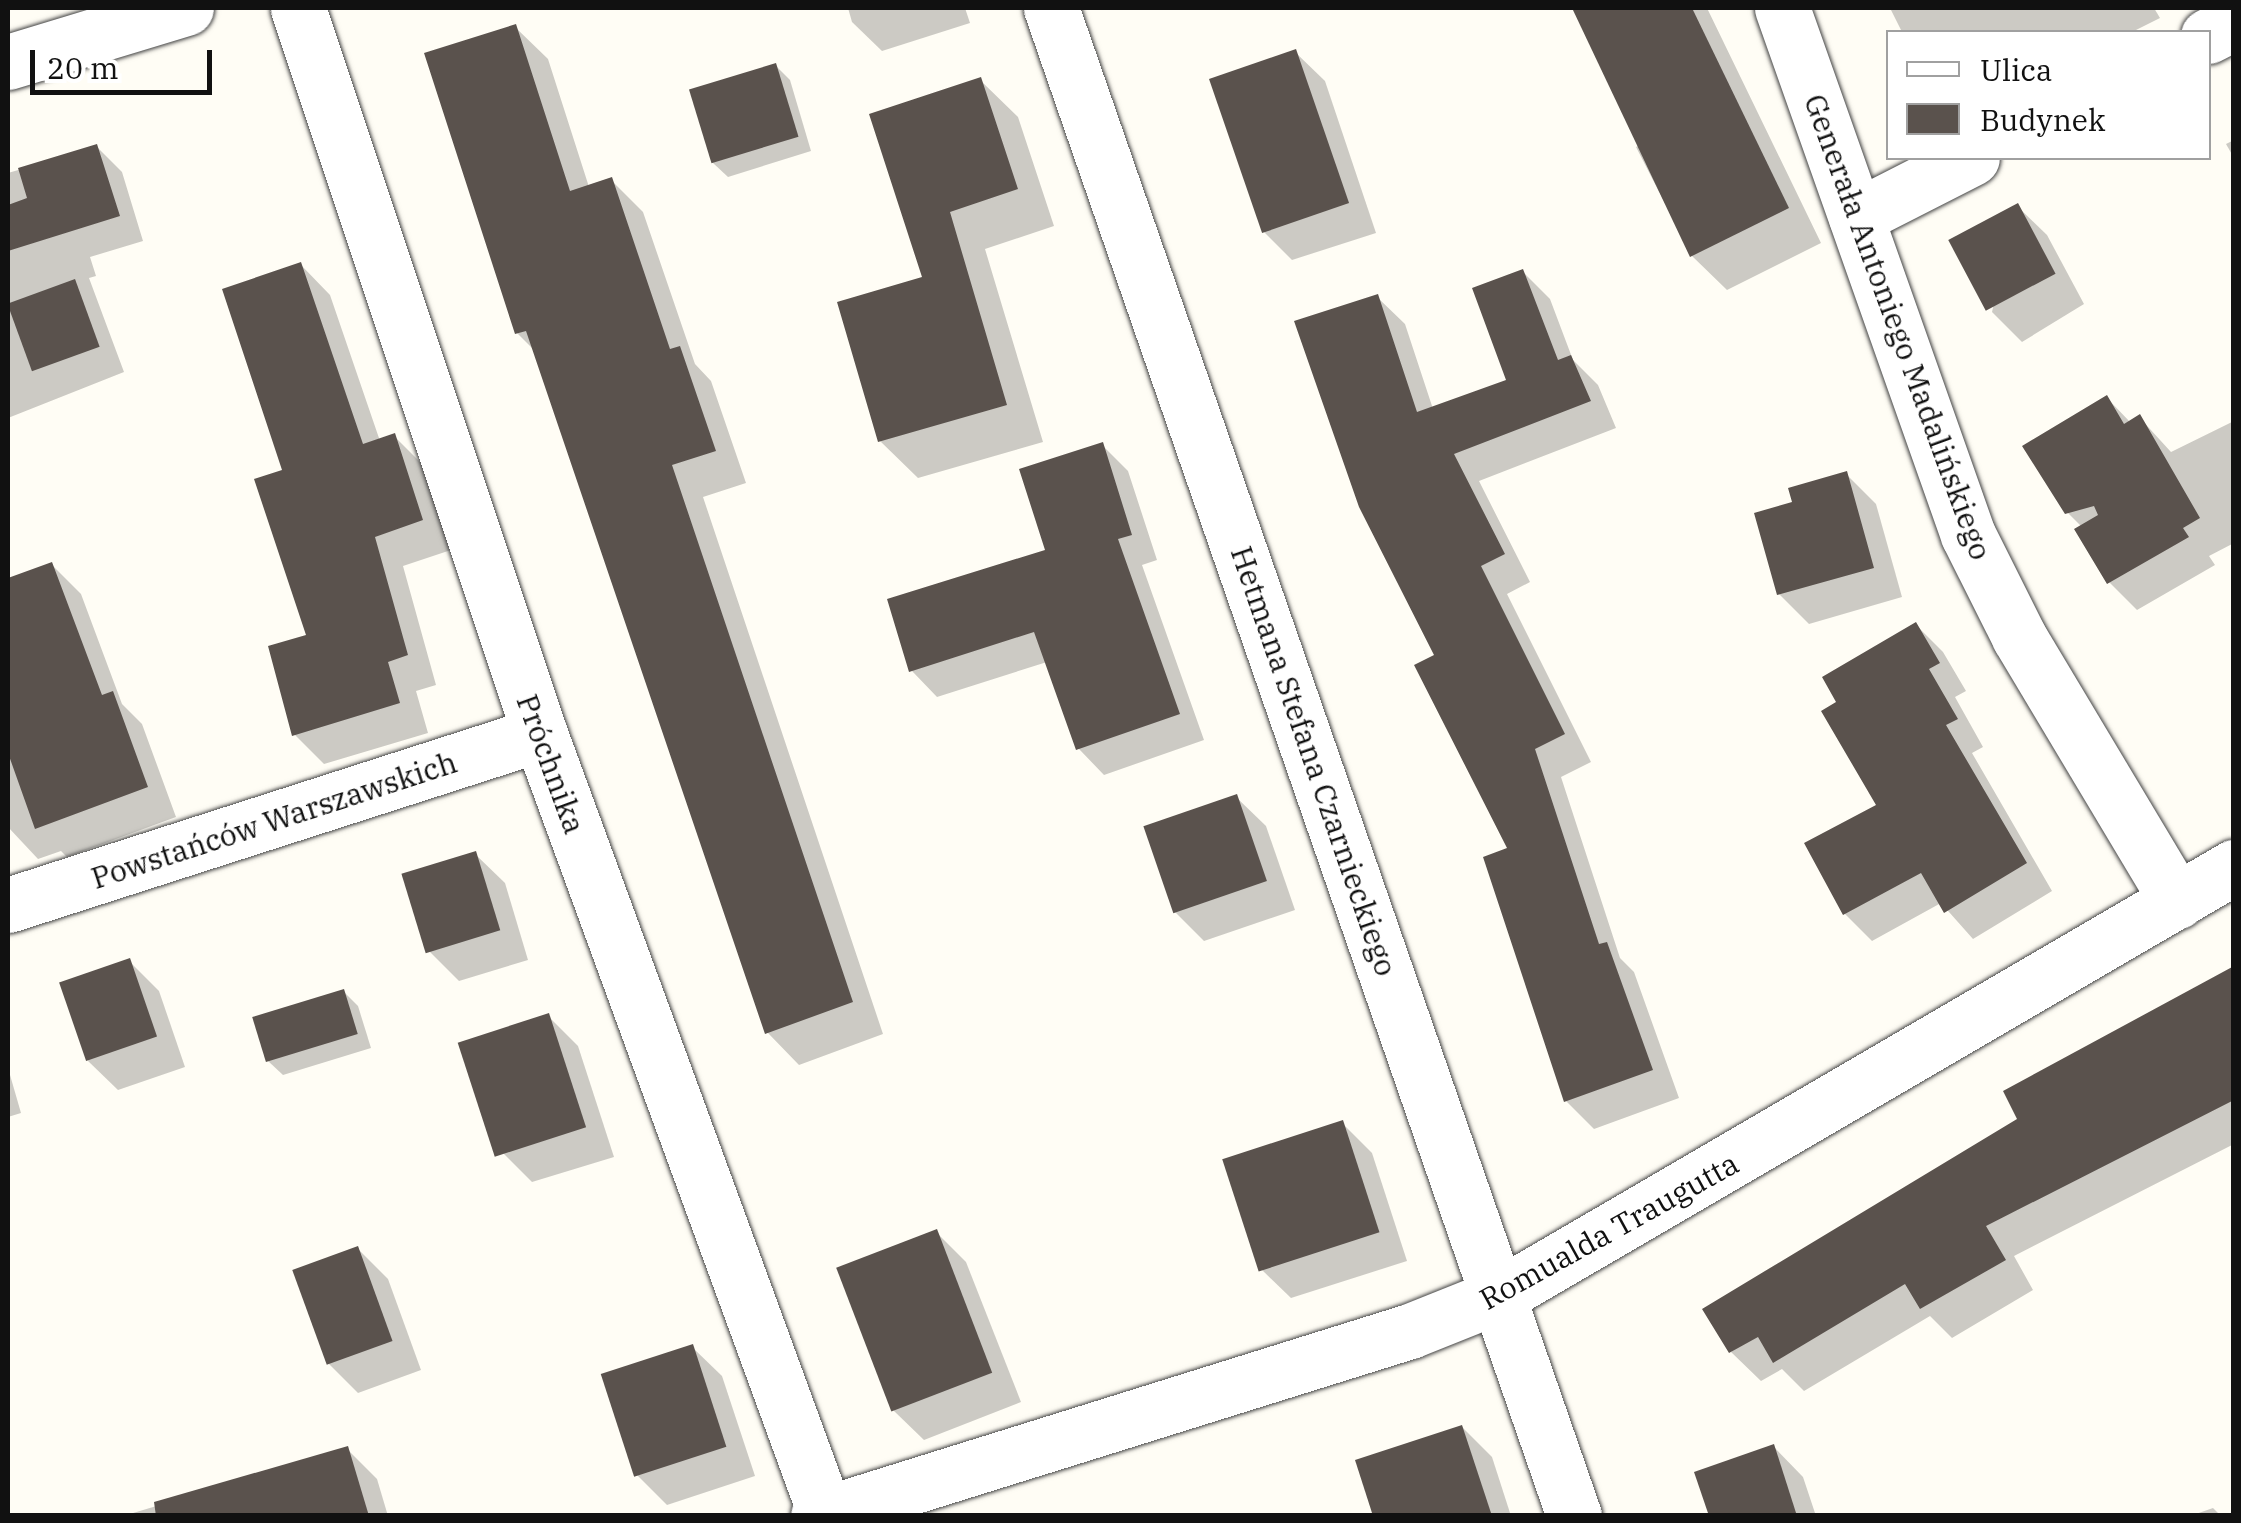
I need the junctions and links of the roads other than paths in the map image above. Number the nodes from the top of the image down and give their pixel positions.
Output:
1 (186, 8) edge
2 (298, 8) edge
3 (1051, 8) edge
4 (1782, 8) edge
5 (2234, 24) edge
6 (2211, 35) edge
7 (8, 62) edge
8 (1968, 160) edge
9 (1856, 217) junction
10 (540, 734) junction
11 (2234, 867) edge
12 (2176, 901) junction
13 (8, 905) edge
14 (1500, 1296) junction
15 (821, 1514) edge
16 (1574, 1516) edge

1 - 7 street
2 - 10 street, Próchnika
3 - 14 street, Hetmana Stefana Czarnieckiego
4 - 9 street, Generała Antoniego Madalińskiego
5 - 6 street
8 - 9 street
9 - 12 street, Generała Antoniego Madalińskiego
10 - 13 street, Powstańców Warszawskich
10 - 15 street, Próchnika
11 - 12 street, Romualda Traugutta
12 - 14 street, Romualda Traugutta
14 - 15 street, Romualda Traugutta
14 - 16 street, Hetmana Stefana Czarnieckiego

